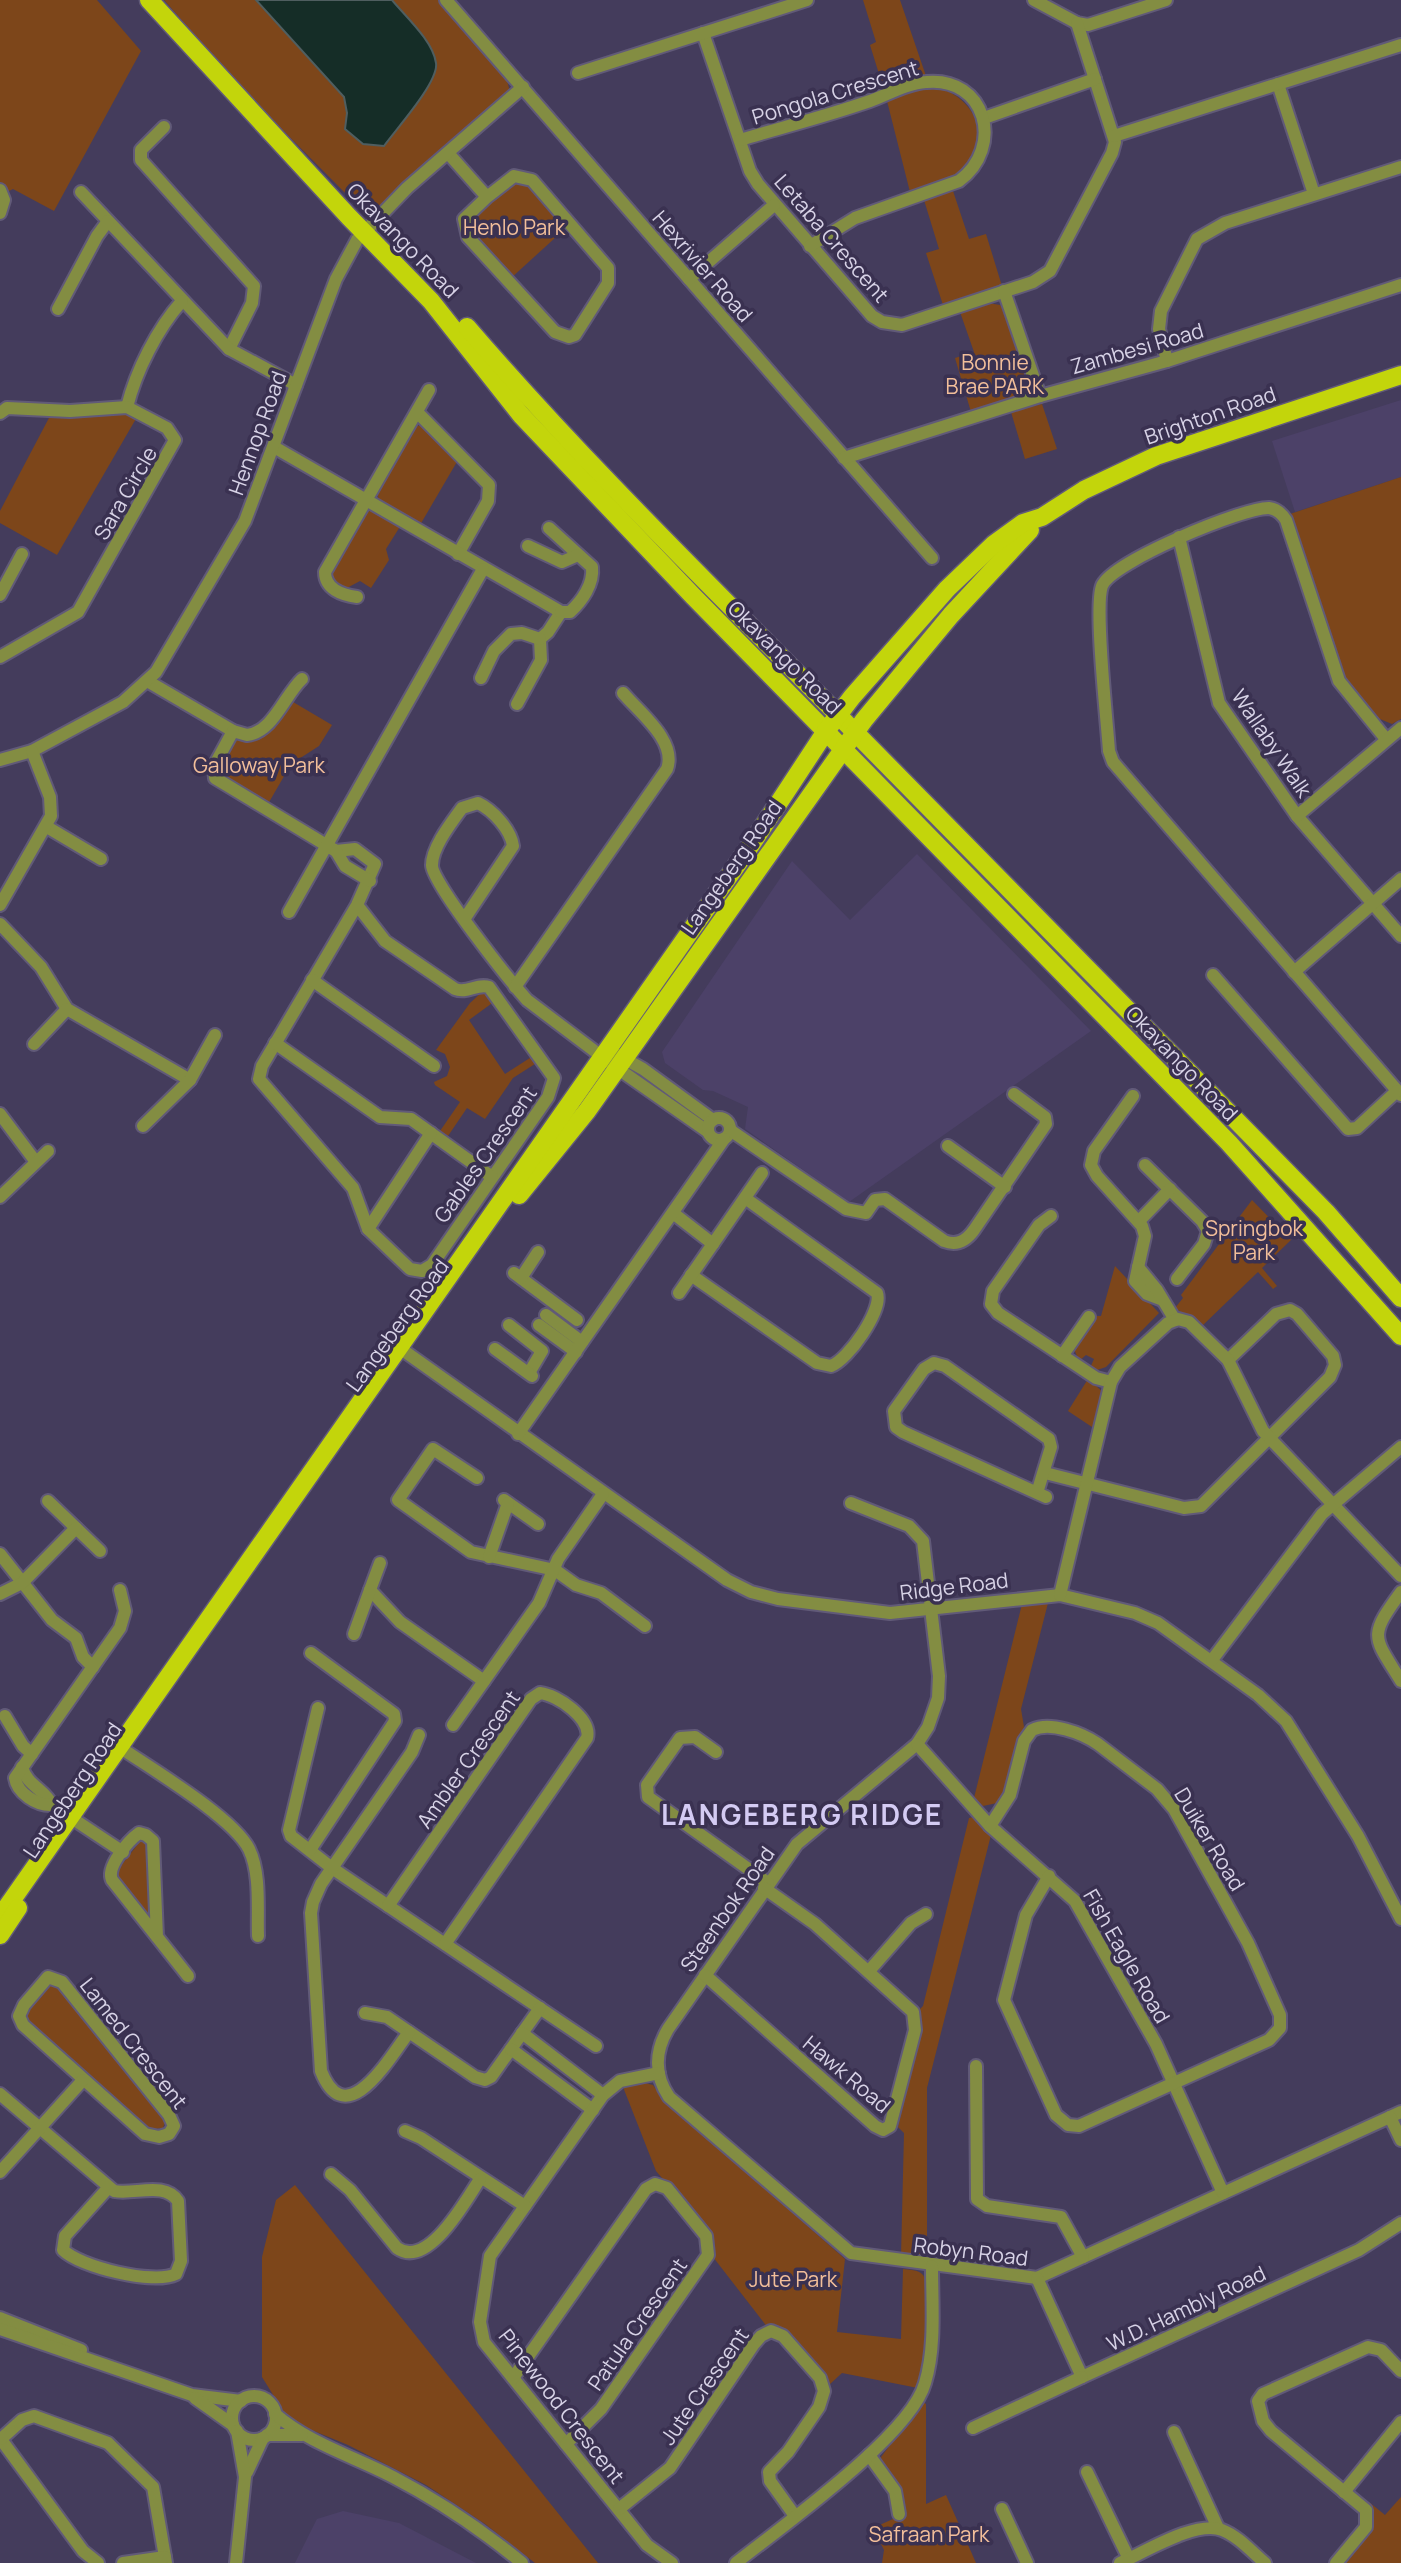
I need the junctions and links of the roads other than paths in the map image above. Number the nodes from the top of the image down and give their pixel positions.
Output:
1 (149, 0) edge
2 (156, 0) edge
3 (446, 0) edge
4 (807, 0) edge
5 (1034, 0) edge
6 (1166, 0) edge
7 (1077, 23) junction
8 (704, 33) junction
9 (1401, 45) edge
10 (578, 73) dead end
11 (1095, 79) junction
12 (1279, 84) junction
13 (523, 86) junction
14 (984, 118) junction
15 (164, 127) dead end
16 (1114, 136) junction
17 (740, 140) junction
18 (448, 153) junction
19 (1401, 167) edge
20 (0, 190) edge
21 (80, 191) dead end
22 (1314, 194) junction
23 (486, 197) junction
24 (774, 205) junction
25 (0, 213) edge
26 (108, 221) junction
27 (366, 227) junction
28 (810, 246) junction
29 (689, 279) junction
30 (1401, 285) edge
31 (1004, 291) junction
32 (182, 301) junction
33 (58, 309) dead end
34 (229, 349) junction
35 (1167, 361) junction
36 (1401, 375) edge
37 (296, 385) junction
38 (429, 390) dead end
39 (1040, 396) junction
40 (127, 407) junction
41 (417, 412) junction
42 (0, 413) edge
43 (274, 447) junction
44 (844, 458) junction
45 (366, 500) junction
46 (1042, 517) junction
47 (549, 528) dead end
48 (1179, 537) junction
49 (528, 546) dead end
50 (23, 554) dead end
51 (458, 554) junction
52 (578, 555) junction
53 (932, 558) dead end
54 (484, 569) junction
55 (0, 595) edge
56 (357, 597) dead end
57 (561, 612) junction
58 (540, 639) junction
59 (0, 657) edge
60 (481, 678) dead end
61 (302, 679) dead end
62 (149, 681) junction
63 (623, 693) dead end
64 (517, 704) dead end
65 (838, 715) junction
66 (1401, 728) edge
67 (233, 730) junction
68 (826, 731) junction
69 (855, 733) junction
70 (1386, 738) junction
71 (842, 749) junction
72 (32, 751) junction
73 (0, 760) edge
74 (1297, 816) junction
75 (47, 827) junction
76 (332, 849) junction
77 (102, 859) dead end
78 (1401, 879) edge
79 (370, 881) junction
80 (1372, 903) junction
81 (0, 905) edge
82 (357, 905) junction
83 (289, 912) dead end
84 (464, 918) junction
85 (0, 924) edge
86 (1401, 936) edge
87 (1294, 972) junction
88 (1213, 975) dead end
89 (312, 981) junction
90 (516, 987) junction
91 (68, 1009) junction
92 (215, 1035) dead end
93 (275, 1043) junction
94 (34, 1044) dead end
95 (604, 1051) junction
96 (620, 1064) junction
97 (434, 1066) dead end
98 (190, 1080) junction
99 (1399, 1093) edge
100 (1014, 1094) dead end
101 (1133, 1096) dead end
102 (0, 1114) edge
103 (143, 1126) dead end
104 (431, 1133) junction
105 (719, 1133) junction
106 (948, 1146) dead end
107 (48, 1152) dead end
108 (36, 1162) junction
109 (1145, 1165) dead end
110 (762, 1173) dead end
111 (492, 1177) junction
112 (1005, 1187) junction
113 (1170, 1189) junction
114 (0, 1197) edge
115 (745, 1198) junction
116 (673, 1213) junction
117 (1051, 1216) dead end
118 (1139, 1221) junction
119 (368, 1228) junction
120 (713, 1244) junction
121 (538, 1252) dead end
122 (691, 1275) junction
123 (1177, 1279) dead end
124 (679, 1293) dead end
125 (1401, 1298) edge
126 (554, 1303) junction
127 (1089, 1317) dead end
128 (542, 1320) junction
129 (577, 1320) dead end
130 (1176, 1320) junction
131 (509, 1325) dead end
132 (1401, 1336) edge
133 (530, 1339) junction
134 (579, 1347) junction
135 (401, 1349) junction
136 (495, 1349) dead end
137 (1062, 1356) junction
138 (1228, 1360) junction
139 (1111, 1382) junction
140 (517, 1434) junction
141 (1269, 1438) junction
142 (1401, 1447) edge
143 (1045, 1473) junction
144 (477, 1478) dead end
145 (1088, 1485) junction
146 (603, 1494) junction
147 (48, 1501) dead end
148 (851, 1503) dead end
149 (1332, 1504) junction
150 (538, 1524) dead end
151 (76, 1528) junction
152 (100, 1551) dead end
153 (0, 1554) edge
154 (489, 1557) junction
155 (380, 1563) dead end
156 (555, 1570) junction
157 (1401, 1576) edge
158 (22, 1583) junction
159 (120, 1590) dead end
160 (370, 1590) junction
161 (1401, 1592) edge
162 (0, 1594) edge
163 (1060, 1595) junction
164 (932, 1610) junction
165 (645, 1626) dead end
166 (354, 1634) dead end
167 (311, 1653) dead end
168 (1212, 1660) junction
169 (93, 1667) junction
170 (484, 1681) junction
171 (1401, 1681) edge
172 (318, 1708) dead end
173 (5, 1716) dead end
174 (453, 1725) dead end
175 (419, 1735) dead end
176 (917, 1744) junction
177 (122, 1749) junction
178 (716, 1752) dead end
179 (32, 1754) junction
180 (73, 1819) junction
181 (990, 1826) junction
182 (310, 1850) junction
183 (123, 1852) junction
184 (332, 1868) junction
185 (1049, 1876) junction
186 (766, 1885) junction
187 (388, 1906) junction
188 (926, 1914) dead end
189 (0, 1917) edge
190 (1401, 1919) edge
191 (0, 1935) edge
192 (258, 1936) dead end
193 (158, 1937) junction
194 (445, 1944) junction
195 (869, 1972) junction
196 (705, 1975) junction
197 (188, 1976) dead end
198 (540, 2008) junction
199 (365, 2012) dead end
200 (409, 2032) junction
201 (522, 2034) junction
202 (596, 2046) dead end
203 (511, 2049) junction
204 (976, 2066) dead end
205 (659, 2073) junction
206 (83, 2080) junction
207 (1174, 2083) junction
208 (0, 2094) edge
209 (603, 2095) junction
210 (593, 2109) junction
211 (1396, 2114) edge
212 (41, 2128) junction
213 (405, 2131) dead end
214 (1401, 2140) edge
215 (1, 2169) edge
216 (331, 2174) dead end
217 (480, 2179) junction
218 (108, 2188) junction
219 (1223, 2193) junction
220 (525, 2206) junction
221 (1401, 2223) edge
222 (1083, 2257) junction
223 (932, 2266) junction
224 (1037, 2278) junction
225 (0, 2318) edge
226 (0, 2329) edge
227 (119, 2369) junction
228 (1401, 2371) edge
229 (1082, 2376) junction
230 (513, 2378) junction
231 (192, 2396) junction
232 (241, 2401) junction
233 (275, 2414) junction
234 (1401, 2422) edge
235 (235, 2428) junction
236 (973, 2428) dead end
237 (1174, 2431) dead end
238 (302, 2435) junction
239 (265, 2437) junction
240 (0, 2439) edge
241 (566, 2444) junction
242 (869, 2455) junction
243 (1087, 2472) dead end
244 (245, 2477) junction
245 (1344, 2492) junction
246 (619, 2509) junction
247 (1002, 2509) dead end
248 (900, 2514) dead end
249 (795, 2516) junction
250 (1218, 2529) junction
251 (165, 2560) edge
252 (1125, 2561) edge
253 (97, 2563) edge
254 (123, 2563) edge
255 (236, 2563) edge
256 (522, 2563) edge
257 (672, 2563) edge
258 (736, 2563) edge
259 (1027, 2563) edge
260 (1265, 2563) edge
261 (1336, 2563) edge

1 - 27 main road, Okavango Road
2 - 27 main road, Okavango Road
3 - 13 street, Hexrivier Road
4 - 8 street
5 - 7 street
6 - 7 street
7 - 11 street
8 - 10 street
8 - 17 street, Letaba Crescent
9 - 12 street
11 - 14 street
11 - 16 street
12 - 16 street
12 - 22 street
13 - 18 street, Hennop Road
13 - 29 street, Hexrivier Road
14 - 17 street, Pongola Crescent
14 - 28 street
15 - 34 street
16 - 31 street, Letaba Crescent
17 - 24 street, Letaba Crescent
18 - 23 street
18 - 27 street, Hennop Road
19 - 22 street
20 - 25 street
21 - 26 street
22 - 35 street
23 - 23 street
24 - 28 street, Letaba Crescent
24 - 29 street
26 - 32 street
26 - 33 street
27 - 37 street, Hennop Road
27 - 65 main road, Okavango Road
27 - 68 main road, Okavango Road
28 - 31 street, Letaba Crescent
29 - 44 street, Hexrivier Road
30 - 35 street, Zambesi Road
31 - 39 street
32 - 34 street
32 - 40 street
34 - 37 street
35 - 39 street, Zambesi Road
36 - 46 main road, Brighton Road
37 - 43 street, Hennop Road
38 - 41 street
39 - 44 street, Zambesi Road
40 - 42 street
40 - 59 street, Sara Circle
41 - 45 street
41 - 51 street
43 - 45 street
43 - 62 street, Hennop Road
44 - 53 street, Hexrivier Road
45 - 51 street
45 - 56 street
46 - 65 main road, Brighton Road
46 - 69 main road, Brighton Road
47 - 52 street
48 - 70 street
48 - 74 street, Wallaby Walk
48 - 87 street
49 - 52 street
50 - 55 street
51 - 54 street
52 - 57 street
54 - 57 street
54 - 76 street
57 - 58 street
58 - 60 street
58 - 64 street
61 - 67 street
62 - 67 street
62 - 72 street, Hennop Road
63 - 90 street
65 - 68 main road, Langeberg Road
65 - 69 main road, Okavango Road
66 - 70 street
67 - 76 street
68 - 71 main road, Okavango Road
68 - 95 main road, Langeberg Road
69 - 71 main road, Langeberg Road
69 - 125 main road, Okavango Road
70 - 74 street
71 - 96 main road, Langeberg Road
71 - 132 main road, Okavango Road
72 - 73 street, Hennop Road
72 - 75 street
74 - 80 street, Wallaby Walk
75 - 77 street
75 - 81 street
76 - 79 street
76 - 79 street
76 - 83 street
78 - 80 street
79 - 82 street, Gables Crescent
80 - 86 street, Wallaby Walk
80 - 87 street
82 - 89 street, Gables Crescent
82 - 111 street, Gables Crescent
84 - 84 street
84 - 90 street
85 - 91 street
87 - 99 street
88 - 99 street
89 - 93 street, Gables Crescent
89 - 97 street
90 - 95 street
91 - 94 street
91 - 98 street
92 - 98 street
93 - 104 street
93 - 119 street, Gables Crescent
95 - 96 street
95 - 135 main road, Langeberg Road
96 - 105 street
96 - 135 main road, Langeberg Road
98 - 103 street
100 - 112 street
101 - 118 street
102 - 108 street
104 - 111 street
104 - 119 street
105 - 112 street
105 - 116 street
106 - 112 street
107 - 108 street
108 - 114 street
109 - 113 street
110 - 115 street
111 - 119 street, Gables Crescent
113 - 118 street
113 - 123 street
115 - 120 street
115 - 122 street
116 - 120 street
116 - 134 street
117 - 137 street
118 - 130 street
120 - 122 street
121 - 126 street
122 - 124 street
126 - 128 street
126 - 129 street
127 - 137 street
128 - 133 street
128 - 134 street
130 - 138 street
130 - 139 street
131 - 133 street
133 - 136 street
134 - 140 street
135 - 140 street, Ridge Road
135 - 177 main road, Langeberg Road
137 - 139 street
138 - 141 street
138 - 141 street
139 - 145 street
140 - 146 street, Ridge Road
141 - 145 street
141 - 149 street
142 - 149 street
143 - 143 street
143 - 145 street
144 - 154 street
145 - 163 street
146 - 156 street
146 - 164 street, Ridge Road
147 - 151 street
148 - 164 street, Steenbok Road
149 - 157 street
149 - 168 street
150 - 154 street
151 - 152 street
151 - 158 street
153 - 158 street
154 - 156 street
155 - 160 street
156 - 165 street
156 - 170 street
158 - 162 street
158 - 169 street
159 - 169 street
160 - 166 street
160 - 170 street
161 - 171 street
163 - 164 street, Ridge Road
163 - 168 street, Ridge Road
164 - 176 street, Steenbok Road
167 - 182 street
168 - 190 street, Ridge Road
169 - 179 street
170 - 174 street
172 - 182 street
173 - 179 street
175 - 184 street
176 - 181 street, Fish Eagle Road
176 - 186 street, Steenbok Road
177 - 180 main road, Langeberg Road
177 - 192 street
178 - 186 street, Hawk Road
179 - 180 street
180 - 183 street
180 - 189 main road, Langeberg Road
180 - 191 main road, Langeberg Road
181 - 185 street, Fish Eagle Road
181 - 207 street, Duiker Road
182 - 184 street
183 - 193 street
183 - 193 street
184 - 187 street
184 - 200 street
185 - 207 street, Fish Eagle Road
185 - 207 street
186 - 195 street, Hawk Road
186 - 196 street, Steenbok Road
187 - 194 street
187 - 194 street, Ambler Crescent
188 - 195 street
193 - 197 street
194 - 198 street
195 - 196 street, Hawk Road
196 - 205 street, Steenbok Road
198 - 201 street
198 - 202 street
199 - 200 street
200 - 203 street
201 - 203 street
201 - 209 street
203 - 210 street
204 - 222 street
205 - 209 street, Pinewood Crescent
205 - 223 street, Robyn Road
206 - 206 street, Lamed Crescent
206 - 212 street
207 - 219 street, Fish Eagle Road
208 - 212 street
209 - 210 street, Pinewood Crescent
210 - 220 street, Pinewood Crescent
211 - 214 street
211 - 219 street, Robyn Road
212 - 215 street
212 - 218 street
213 - 217 street
216 - 217 street
217 - 220 street
218 - 218 street
219 - 222 street, Robyn Road
220 - 230 street, Pinewood Crescent
221 - 229 street, W.D. Hambly Road
222 - 224 street, Robyn Road
223 - 224 street, Robyn Road
223 - 242 street
224 - 229 street
225 - 227 street
226 - 227 street
227 - 231 street
228 - 245 street
229 - 236 street, W.D. Hambly Road
230 - 241 street, Pinewood Crescent
230 - 241 street, Patula Crescent
231 - 232 street
231 - 235 street
232 - 233 street
232 - 235 street
233 - 238 street
233 - 239 street
234 - 245 street
235 - 239 street
235 - 244 street
237 - 250 street
238 - 239 street
238 - 256 street
239 - 244 street
240 - 251 street
240 - 253 street
241 - 246 street, Pinewood Crescent
242 - 248 street
242 - 249 street
243 - 252 street
244 - 255 street
245 - 261 street
246 - 249 street, Jute Crescent
246 - 257 street, Pinewood Crescent
247 - 259 street
249 - 258 street
250 - 252 street
250 - 260 street
251 - 254 street

